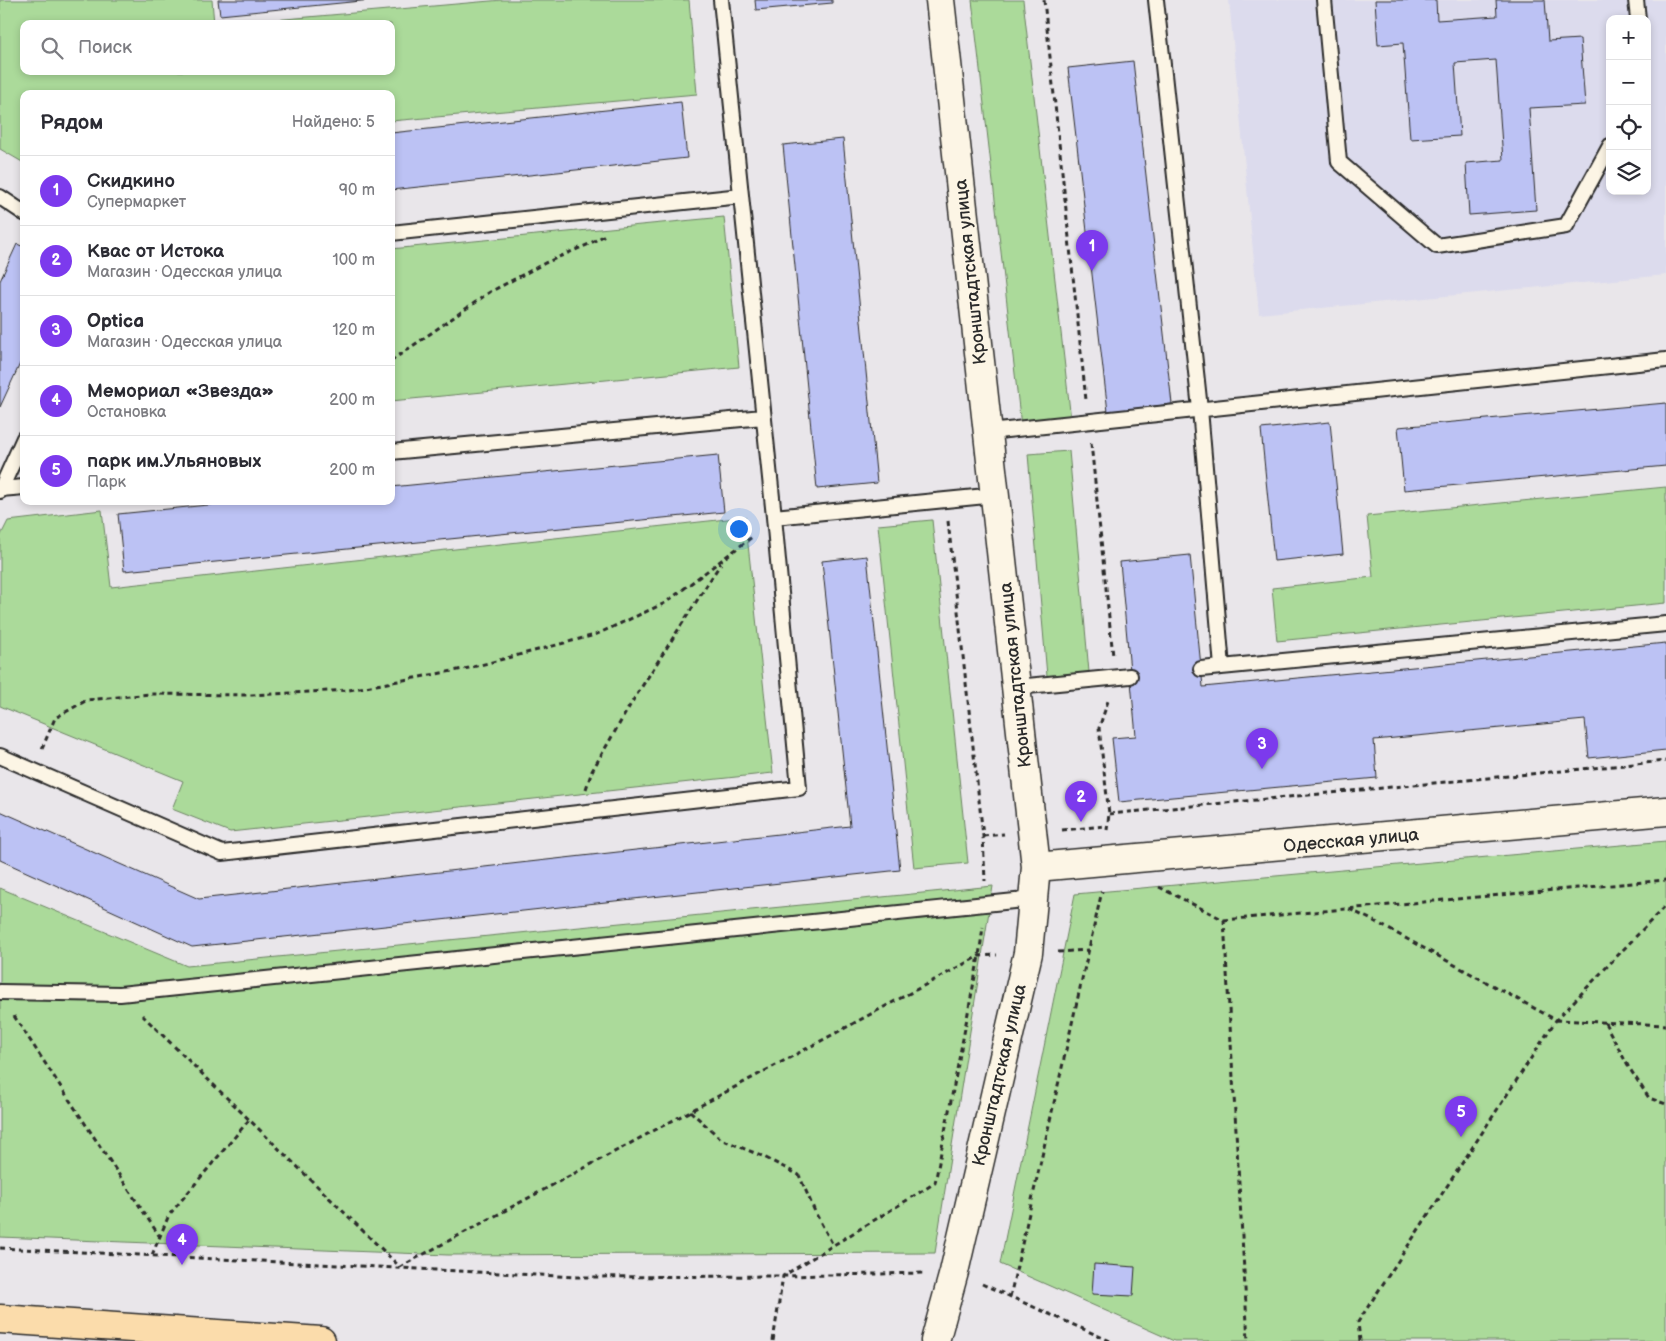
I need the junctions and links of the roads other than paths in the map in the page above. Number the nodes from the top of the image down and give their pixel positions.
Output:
1 (721, 0) edge
2 (940, 0) edge
3 (1156, 0) edge
4 (1324, 0) edge
5 (1636, 0) edge
6 (1638, 15) edge
7 (1608, 150) edge
8 (741, 196) junction
9 (0, 197) edge
10 (20, 210) edge
11 (395, 233) edge
12 (1666, 360) edge
13 (1200, 409) junction
14 (763, 417) junction
15 (988, 432) junction
16 (20, 447) edge
17 (395, 452) edge
18 (20, 488) edge
19 (0, 490) edge
20 (996, 495) junction
21 (774, 518) junction
22 (1666, 624) edge
23 (1222, 667) junction
24 (1201, 669) dead end
25 (1130, 676) dead end
26 (1016, 687) junction
27 (0, 756) edge
28 (1666, 811) edge
29 (1036, 867) junction
30 (1033, 899) junction
31 (0, 992) edge
32 (0, 1319) edge
33 (320, 1341) edge
34 (935, 1341) edge

1 - 8 lane
2 - 15 street, Кронштадтская улица
3 - 13 lane
4 - 7 lane
5 - 6 lane
8 - 11 lane
8 - 14 lane
9 - 10 lane
12 - 13 lane
13 - 15 lane
13 - 23 lane
14 - 17 lane
14 - 21 lane
15 - 20 street, Кронштадтская улица
16 - 19 lane
18 - 19 lane
20 - 21 lane
20 - 26 street, Кронштадтская улица
21 - 27 lane
22 - 23 lane
23 - 24 lane
25 - 26 lane
26 - 29 street, Кронштадтская улица
28 - 29 street, Одесская улица
29 - 30 street, Кронштадтская улица
30 - 31 lane
30 - 34 street, Кронштадтская улица
32 - 33 main road

